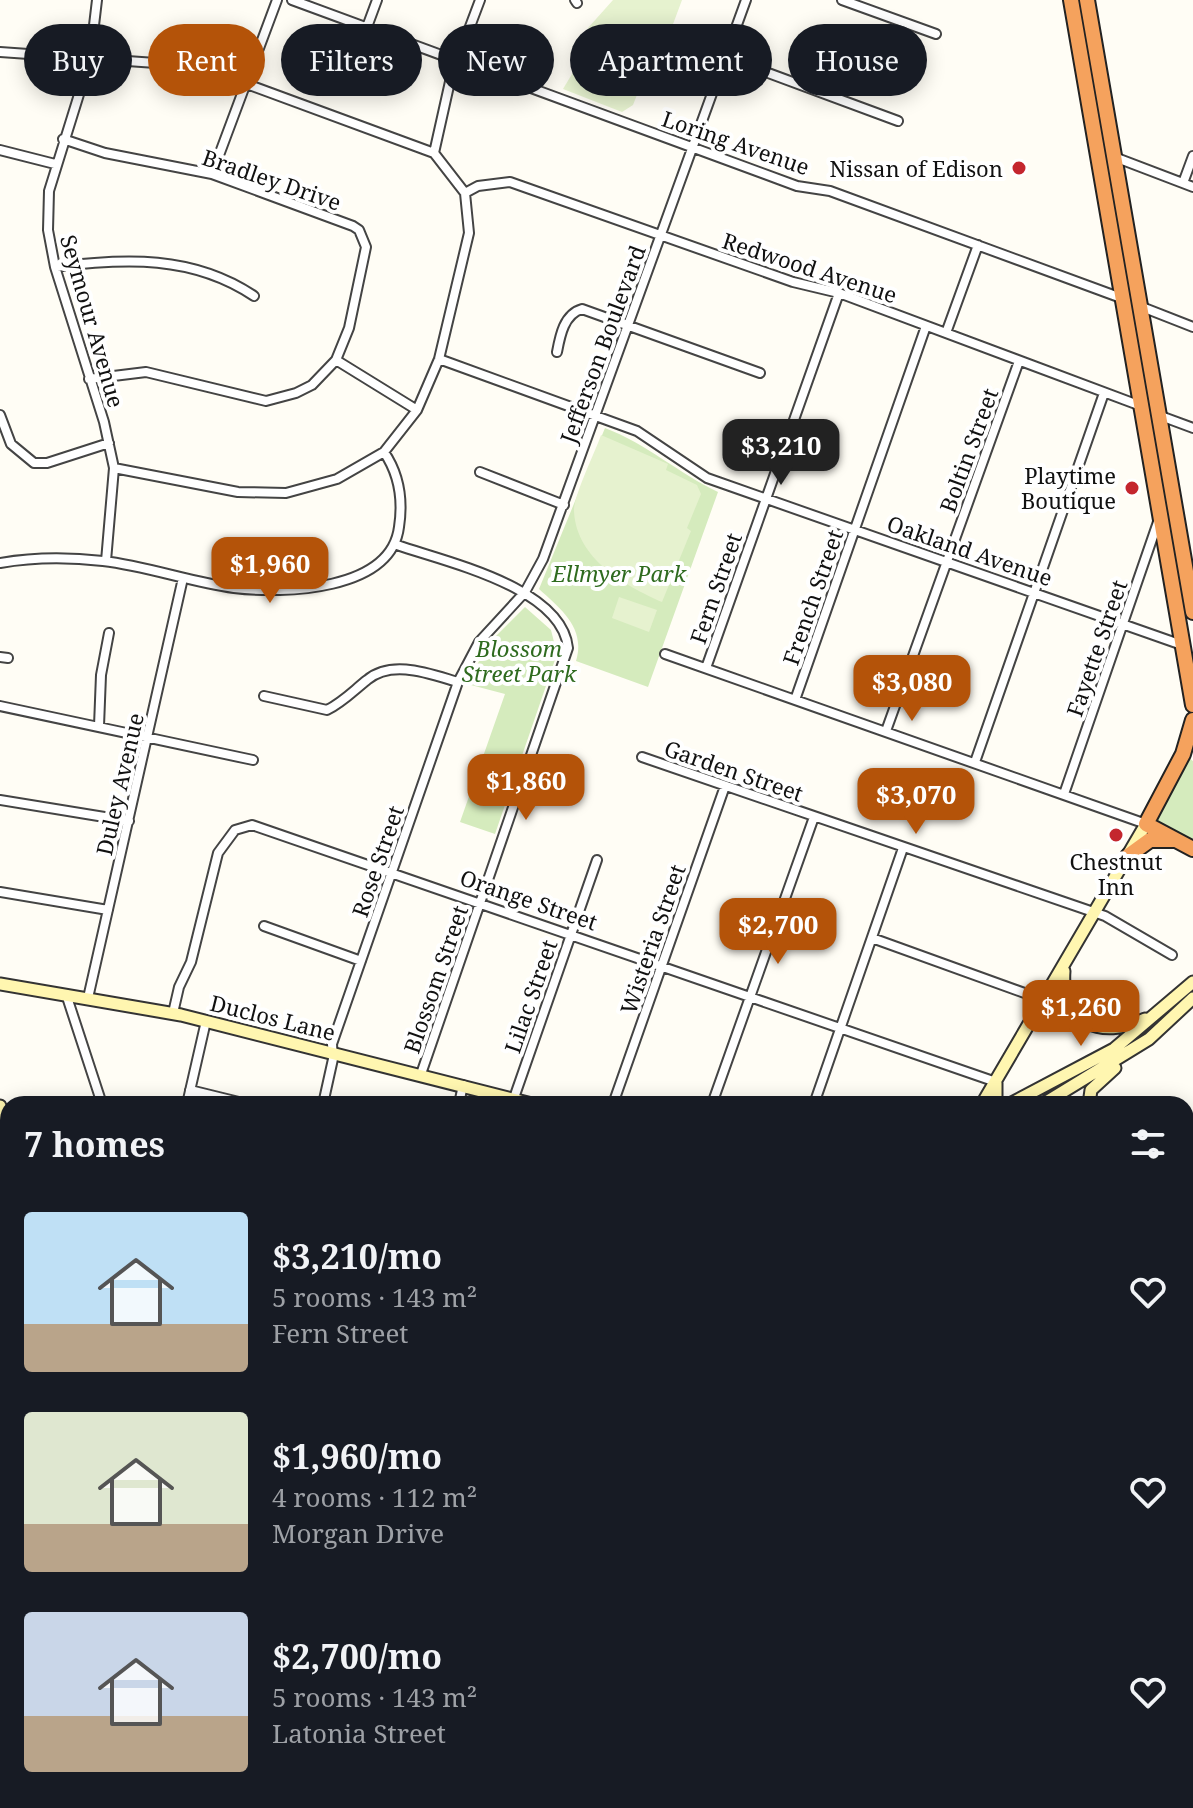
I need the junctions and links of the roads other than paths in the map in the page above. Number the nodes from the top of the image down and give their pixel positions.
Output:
1 (97, 0) edge
2 (277, 0) edge
3 (292, 0) edge
4 (377, 0) edge
5 (480, 0) edge
6 (746, 0) edge
7 (842, 0) edge
8 (1071, 0) edge
9 (1087, 0) edge
10 (94, 24) edge
11 (359, 24) edge
12 (368, 24) edge
13 (471, 24) edge
14 (737, 24) edge
15 (265, 33) edge
16 (936, 34) dead end
17 (0, 52) edge
18 (24, 54) edge
19 (772, 74) edge
20 (265, 92) edge
21 (78, 96) edge
22 (242, 96) edge
23 (449, 96) edge
24 (554, 96) edge
25 (711, 96) edge
26 (898, 121) dead end
27 (63, 139) junction
28 (693, 147) junction
29 (0, 150) edge
30 (434, 153) junction
31 (1193, 156) edge
32 (1117, 158) junction
33 (55, 164) junction
34 (212, 174) junction
35 (1183, 183) junction
36 (1193, 187) edge
37 (465, 193) junction
38 (660, 236) junction
39 (978, 245) junction
40 (55, 267) junction
41 (839, 293) junction
42 (254, 296) dead end
43 (1125, 299) junction
44 (1142, 307) junction
45 (629, 326) junction
46 (926, 326) junction
47 (1193, 327) edge
48 (946, 333) junction
49 (557, 352) dead end
50 (439, 359) junction
51 (336, 360) junction
52 (1019, 361) junction
53 (760, 373) dead end
54 (89, 379) junction
55 (1104, 393) junction
56 (1141, 407) junction
57 (417, 410) junction
58 (0, 415) edge
59 (596, 415) junction
60 (1158, 415) junction
61 (1193, 428) edge
62 (109, 443) junction
63 (384, 452) junction
64 (114, 468) junction
65 (480, 472) dead end
66 (766, 498) junction
67 (564, 505) junction
68 (1161, 513) junction
69 (855, 529) junction
70 (1178, 532) junction
71 (1193, 537) edge
72 (397, 545) junction
73 (106, 561) junction
74 (947, 561) junction
75 (0, 563) edge
76 (183, 578) junction
77 (525, 592) junction
78 (1035, 592) junction
79 (1193, 612) edge
80 (1124, 624) junction
81 (109, 633) dead end
82 (1182, 645) junction
83 (665, 654) dead end
84 (706, 668) junction
85 (458, 682) junction
86 (264, 696) dead end
87 (795, 700) junction
88 (1193, 705) edge
89 (0, 706) edge
90 (1193, 720) edge
91 (99, 726) junction
92 (886, 731) junction
93 (149, 736) junction
94 (642, 757) dead end
95 (253, 760) dead end
96 (975, 762) junction
97 (725, 786) junction
98 (1064, 794) junction
99 (0, 800) edge
100 (814, 817) junction
101 (129, 821) junction
102 (1146, 824) junction
103 (1178, 841) junction
104 (903, 848) junction
105 (1193, 849) edge
106 (1128, 856) junction
107 (597, 860) dead end
108 (393, 871) junction
109 (0, 892) edge
110 (481, 902) junction
111 (108, 910) junction
112 (1094, 914) junction
113 (264, 926) dead end
114 (571, 933) junction
115 (872, 938) junction
116 (1172, 955) dead end
117 (361, 961) junction
118 (1065, 964) junction
119 (662, 965) junction
120 (1193, 982) edge
121 (0, 984) edge
122 (66, 994) junction
123 (750, 996) junction
124 (88, 998) junction
125 (1193, 998) edge
126 (1044, 1000) junction
127 (1164, 1010) junction
128 (173, 1013) junction
129 (1073, 1014) junction
130 (206, 1021) junction
131 (841, 1027) junction
132 (1149, 1039) junction
133 (332, 1052) junction
134 (421, 1074) junction
135 (996, 1082) junction
136 (463, 1085) junction
137 (190, 1090) junction
138 (99, 1096) edge
139 (189, 1096) edge
140 (214, 1096) edge
141 (324, 1096) edge
142 (461, 1096) edge
143 (506, 1096) edge
144 (515, 1096) edge
145 (616, 1096) edge
146 (715, 1096) edge
147 (817, 1096) edge
148 (987, 1096) edge
149 (996, 1096) edge
150 (1025, 1096) edge
151 (1056, 1096) edge
152 (1091, 1096) edge

1 - 10 street, Seymour Avenue
2 - 15 street
3 - 11 street, Loring Avenue
4 - 12 street
5 - 13 street
6 - 14 street, Jefferson Boulevard
7 - 16 street
8 - 43 highway
9 - 32 highway
17 - 18 street
19 - 26 street
20 - 30 street
21 - 27 street, Seymour Avenue
22 - 34 street
23 - 30 street
24 - 28 street, Loring Avenue
25 - 28 street, Jefferson Boulevard
27 - 33 street, Seymour Avenue
27 - 34 street, Bradley Drive
28 - 38 street, Jefferson Boulevard
28 - 39 street, Loring Avenue
29 - 33 street
30 - 37 street
31 - 35 street
32 - 35 street
32 - 44 highway
33 - 40 street, Seymour Avenue
34 - 51 street, Bradley Drive
35 - 36 street
37 - 38 street, Redwood Avenue
37 - 50 street
38 - 41 street, Redwood Avenue
38 - 45 street, Jefferson Boulevard
39 - 43 street, Loring Avenue
39 - 48 street
40 - 42 street
40 - 54 street, Seymour Avenue
41 - 46 street, Redwood Avenue
41 - 66 street, Fern Street
43 - 56 highway
44 - 47 street
44 - 60 highway
45 - 49 street
45 - 53 street
45 - 59 street, Jefferson Boulevard
46 - 48 street, Redwood Avenue
46 - 69 street, French Street
48 - 52 street, Redwood Avenue
50 - 57 street
50 - 59 street, Oakland Avenue
51 - 54 street, Bradley Drive
51 - 57 street
52 - 55 street, Redwood Avenue
52 - 74 street, Boltin Street
54 - 62 street, Seymour Avenue
55 - 56 street, Redwood Avenue
55 - 78 street
56 - 68 highway
57 - 63 street
58 - 62 street
59 - 66 street, Oakland Avenue
59 - 67 street, Jefferson Boulevard
60 - 61 street
60 - 70 highway
62 - 64 street, Seymour Avenue
63 - 64 street
63 - 72 street
64 - 73 street, Seymour Avenue
65 - 67 street
66 - 69 street, Oakland Avenue
66 - 84 street, Fern Street
67 - 77 street, Jefferson Boulevard
68 - 80 street, Fayette Street
68 - 82 highway
69 - 74 street, Oakland Avenue
69 - 87 street, French Street
70 - 71 street
70 - 79 highway
72 - 76 street
72 - 77 street
73 - 75 street
73 - 76 street
74 - 78 street, Oakland Avenue
74 - 92 street, Boltin Street
76 - 93 street, Duley Avenue
77 - 85 street, Jefferson Boulevard
77 - 110 street, Blossom Street
78 - 80 street, Oakland Avenue
78 - 96 street
80 - 82 street, Oakland Avenue
80 - 98 street, Fayette Street
81 - 91 street
82 - 88 highway
83 - 84 street
84 - 87 street
85 - 86 street
85 - 108 street, Rose Street
87 - 92 street
89 - 91 street
90 - 102 highway
91 - 93 street
92 - 96 street
93 - 95 street
93 - 101 street, Duley Avenue
94 - 97 street, Garden Street
96 - 98 street
97 - 100 street, Garden Street
97 - 119 street, Wisteria Street
98 - 102 street
99 - 101 street
100 - 104 street, Garden Street
100 - 123 street
101 - 111 street, Duley Avenue
102 - 103 highway
102 - 106 street
103 - 105 highway
103 - 106 highway
104 - 112 street, Garden Street
104 - 115 street
106 - 112 street
107 - 114 street, Lilac Street
108 - 110 street, Orange Street
108 - 117 street, Rose Street
108 - 128 street, Orange Street
109 - 111 street
110 - 114 street, Orange Street
110 - 134 street, Blossom Street
111 - 124 street, Duley Avenue
112 - 116 street, Garden Street
112 - 118 street
113 - 117 street
114 - 119 street, Orange Street
114 - 144 street, Lilac Street
115 - 126 street
115 - 131 street
117 - 133 street, Rose Street
118 - 126 street
118 - 129 street
119 - 123 street, Orange Street
119 - 145 street, Wisteria Street
120 - 127 street
121 - 122 street, Duclos Lane
122 - 124 street, Duclos Lane
122 - 138 street
123 - 131 street, Orange Street
123 - 146 street
124 - 128 street, Duclos Lane
125 - 132 street
126 - 129 street
126 - 135 street
127 - 129 street
127 - 150 street
128 - 130 street, Duclos Lane
130 - 133 street, Duclos Lane
130 - 137 street
131 - 135 street, Orange Street
131 - 147 street
132 - 151 street
132 - 152 street
133 - 134 street, Duclos Lane
133 - 141 street, Rose Street
134 - 136 street, Duclos Lane
135 - 148 street
135 - 149 street
136 - 142 street
136 - 143 street, Duclos Lane
137 - 139 street
137 - 140 street

